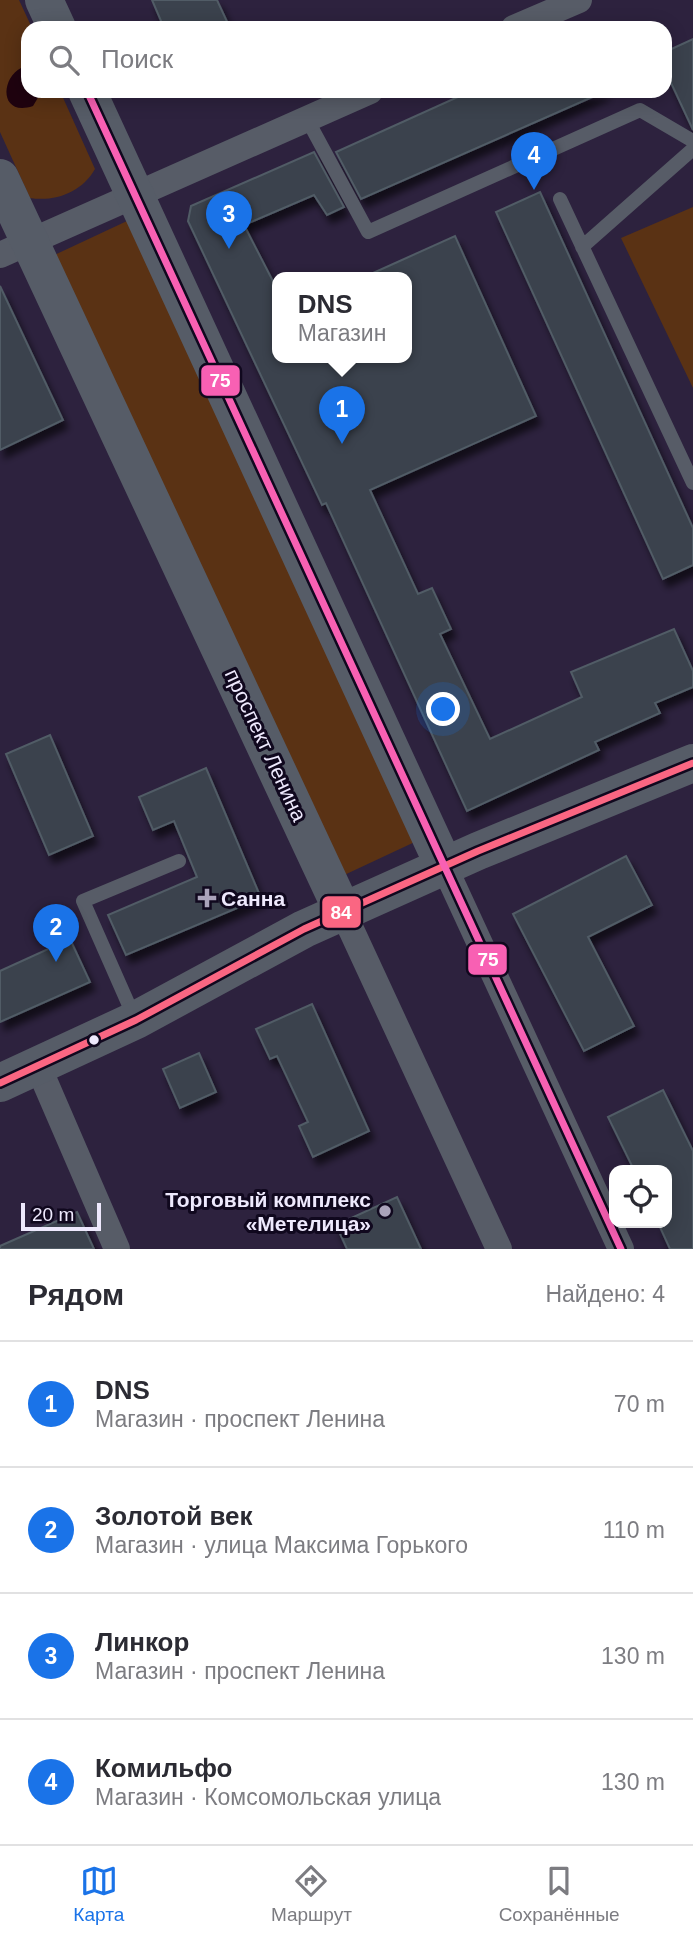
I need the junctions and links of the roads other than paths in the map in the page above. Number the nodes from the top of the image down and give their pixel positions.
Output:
1 (44, 0) edge
2 (579, 0) edge
3 (54, 21) edge
4 (530, 21) edge
5 (90, 98) edge
6 (354, 98) edge
7 (307, 119) junction
8 (693, 141) edge
9 (693, 149) edge
10 (0, 178) edge
11 (135, 194) junction
12 (560, 199) dead end
13 (582, 247) junction
14 (15, 248) edge
15 (693, 482) edge
16 (693, 763) edge
17 (180, 860) dead end
18 (445, 868) junction
19 (343, 912) junction
20 (136, 1020) junction
21 (38, 1066) junction
22 (0, 1083) edge
23 (117, 1249) edge
24 (499, 1249) edge
25 (621, 1249) edge

1 - 3 street
2 - 4 street
5 - 11 street
6 - 7 street
7 - 8 lane
7 - 11 street
9 - 13 lane
10 - 14 street, проспект Ленина
11 - 14 street
11 - 18 street
12 - 13 lane
13 - 15 lane
14 - 19 street, проспект Ленина
16 - 18 street
17 - 20 lane
18 - 19 street
18 - 25 street
19 - 20 street
19 - 24 street, проспект Ленина
20 - 21 street
21 - 22 street
21 - 23 street

